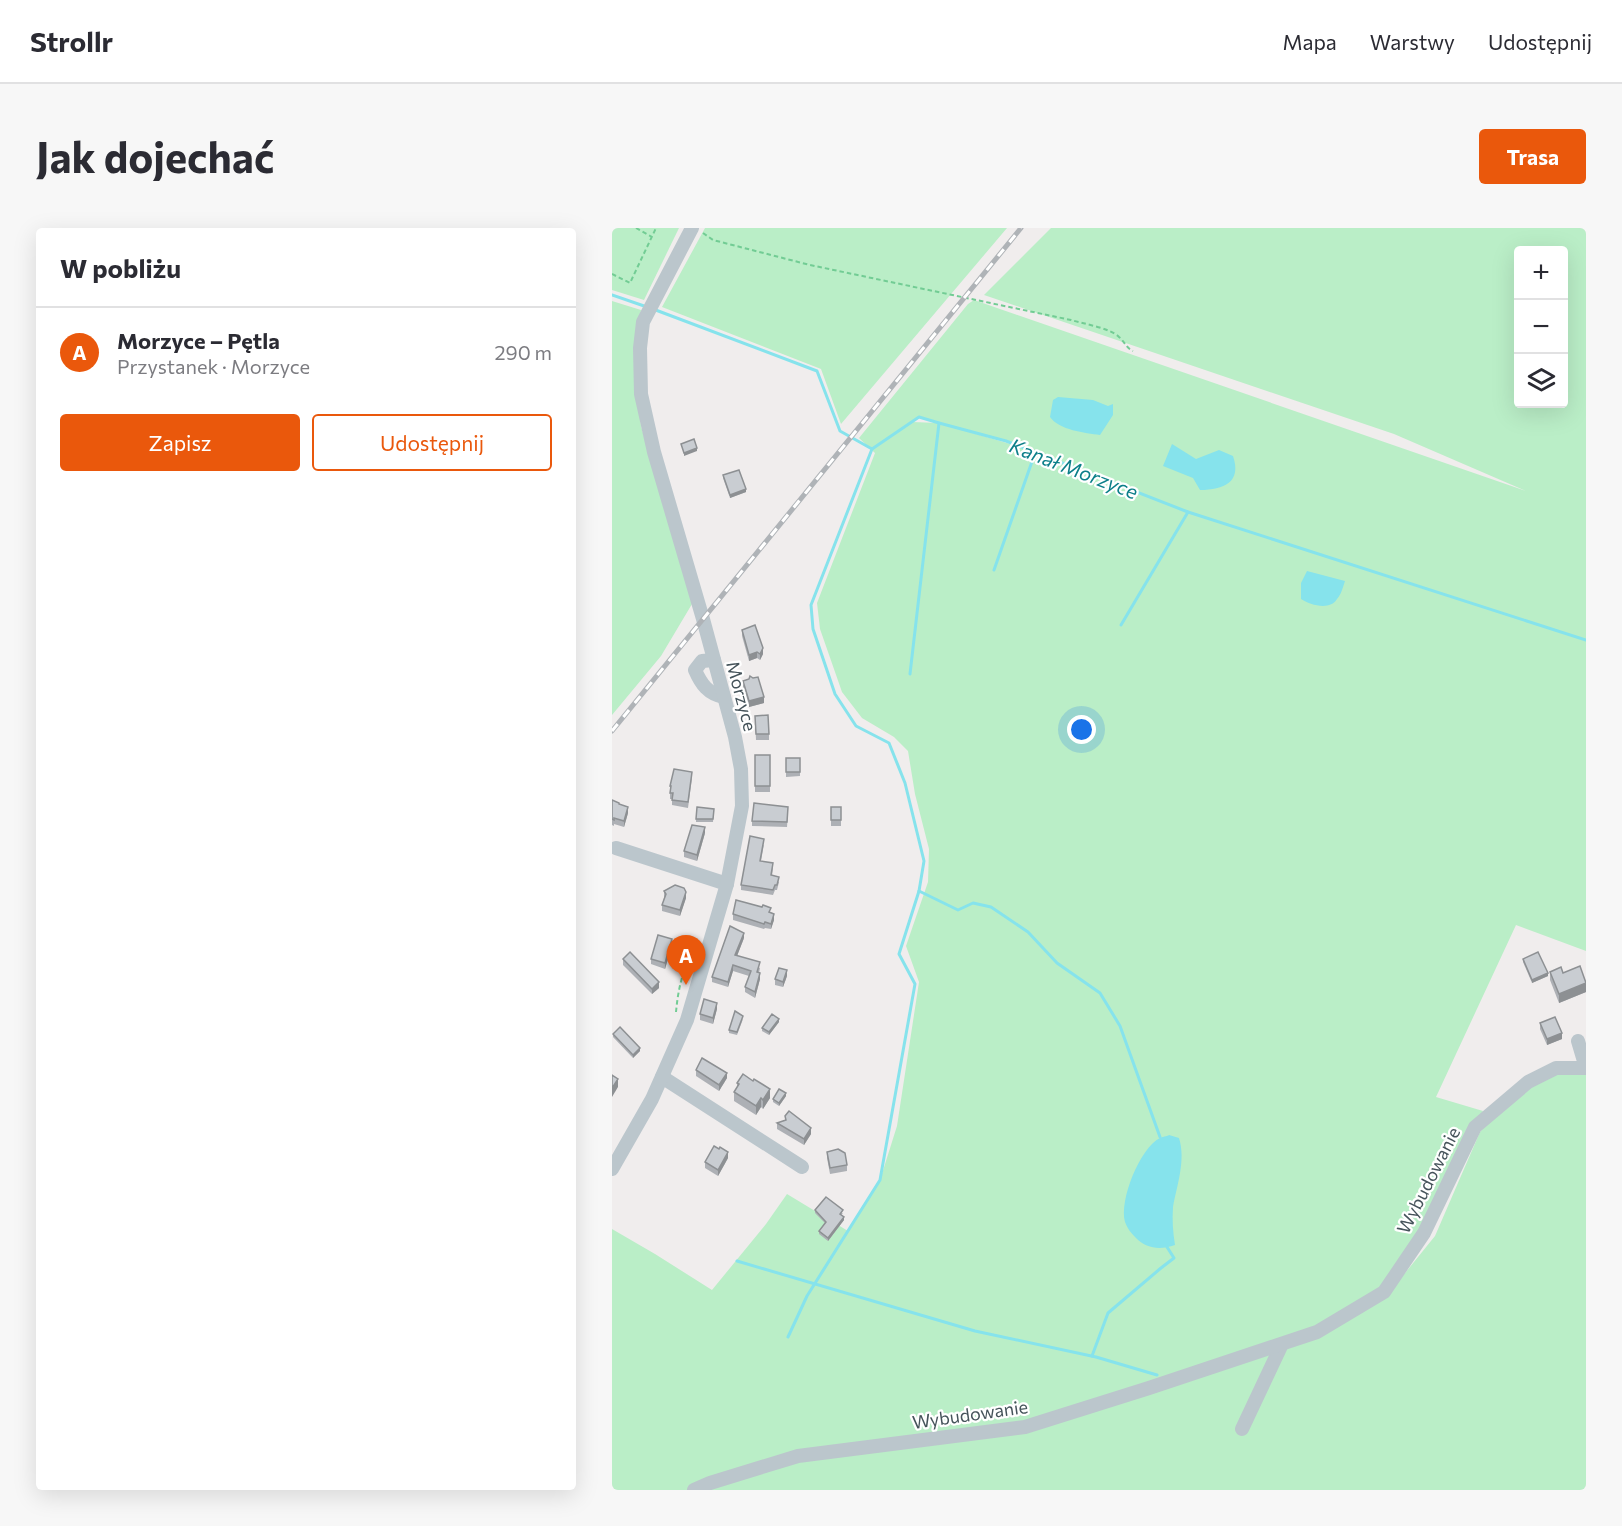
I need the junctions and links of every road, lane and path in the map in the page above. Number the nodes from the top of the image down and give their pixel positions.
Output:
1 (636, 228) edge
2 (656, 228) edge
3 (694, 228) edge
4 (652, 237) junction
5 (612, 274) edge
6 (1133, 351) dead end
7 (714, 660) junction
8 (724, 697) junction
9 (616, 848) dead end
10 (727, 884) junction
11 (695, 950) dead end
12 (675, 1017) dead end
13 (1578, 1041) dead end
14 (1586, 1068) edge
15 (662, 1077) junction
16 (802, 1167) dead end
17 (612, 1169) edge
18 (1282, 1344) junction
19 (1242, 1429) dead end
20 (694, 1490) edge

1 - 4 path
2 - 4 path
3 - 6 path
3 - 7 street, Morzyce
4 - 5 path
7 - 8 street, Morzyce
7 - 8 street
8 - 10 street, Morzyce
9 - 10 street
10 - 15 street, Morzyce
11 - 12 path
13 - 14 street, Wybudowanie
14 - 18 street, Wybudowanie
15 - 16 street
15 - 17 street, Morzyce
18 - 19 street
18 - 20 street, Wybudowanie

